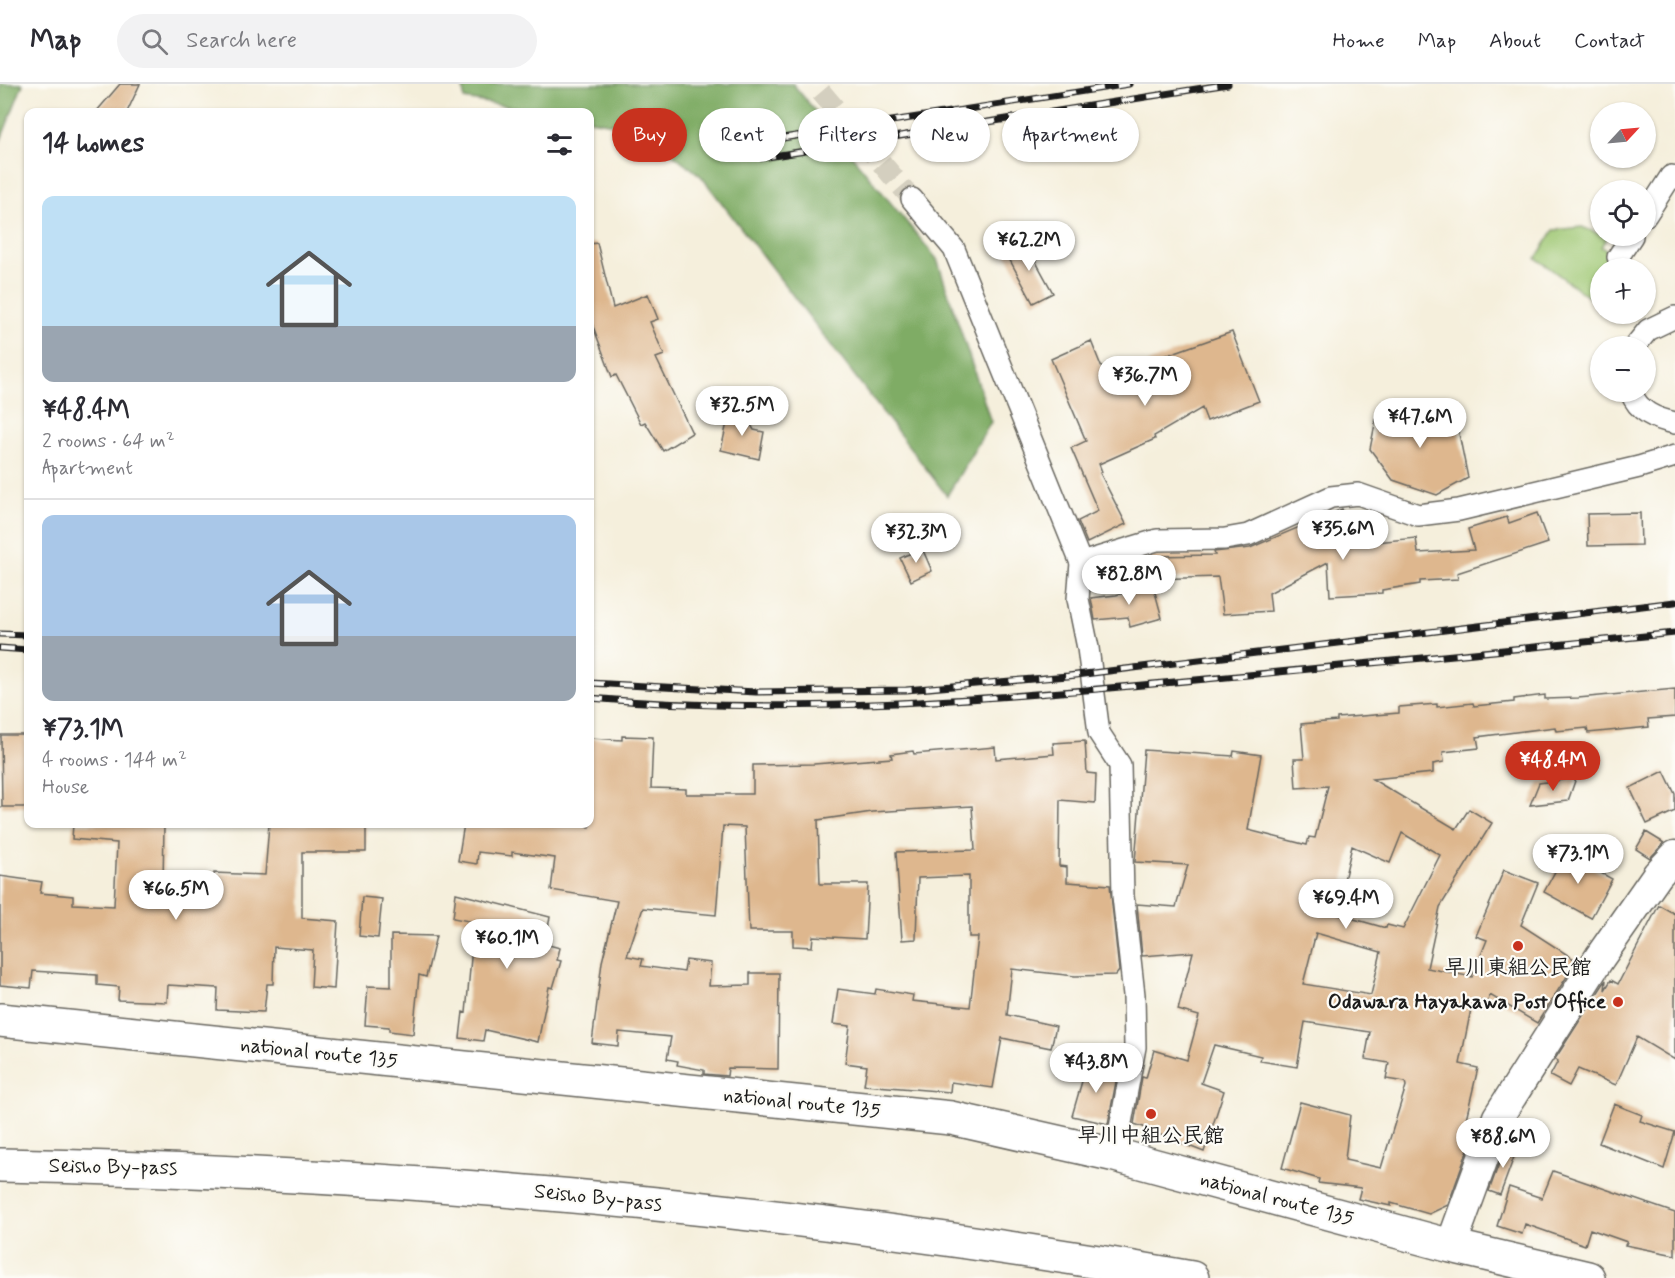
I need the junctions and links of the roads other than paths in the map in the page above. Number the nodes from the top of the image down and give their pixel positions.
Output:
1 (1675, 178) edge
2 (912, 199) tunnel mouth
3 (1656, 199) edge
4 (1625, 246) edge
5 (1618, 257) dead end
6 (1675, 317) edge
7 (1643, 336) edge
8 (1635, 402) edge
9 (1675, 423) edge
10 (1675, 456) edge
11 (1081, 563) junction
12 (1675, 856) edge
13 (0, 1020) edge
14 (1115, 1155) junction
15 (0, 1165) edge
16 (0, 1177) edge
17 (1451, 1246) junction
18 (1114, 1278) edge
19 (1192, 1278) edge
20 (1588, 1278) edge

1 - 3 street
2 - 11 street
4 - 5 street
6 - 7 street
8 - 9 street
10 - 11 street
11 - 14 street
12 - 17 main road
13 - 14 highway, national route 135
14 - 17 highway, national route 135
15 - 19 highway, Seisho By-pass
16 - 18 highway, Seisho By-pass
17 - 20 highway, national route 135

